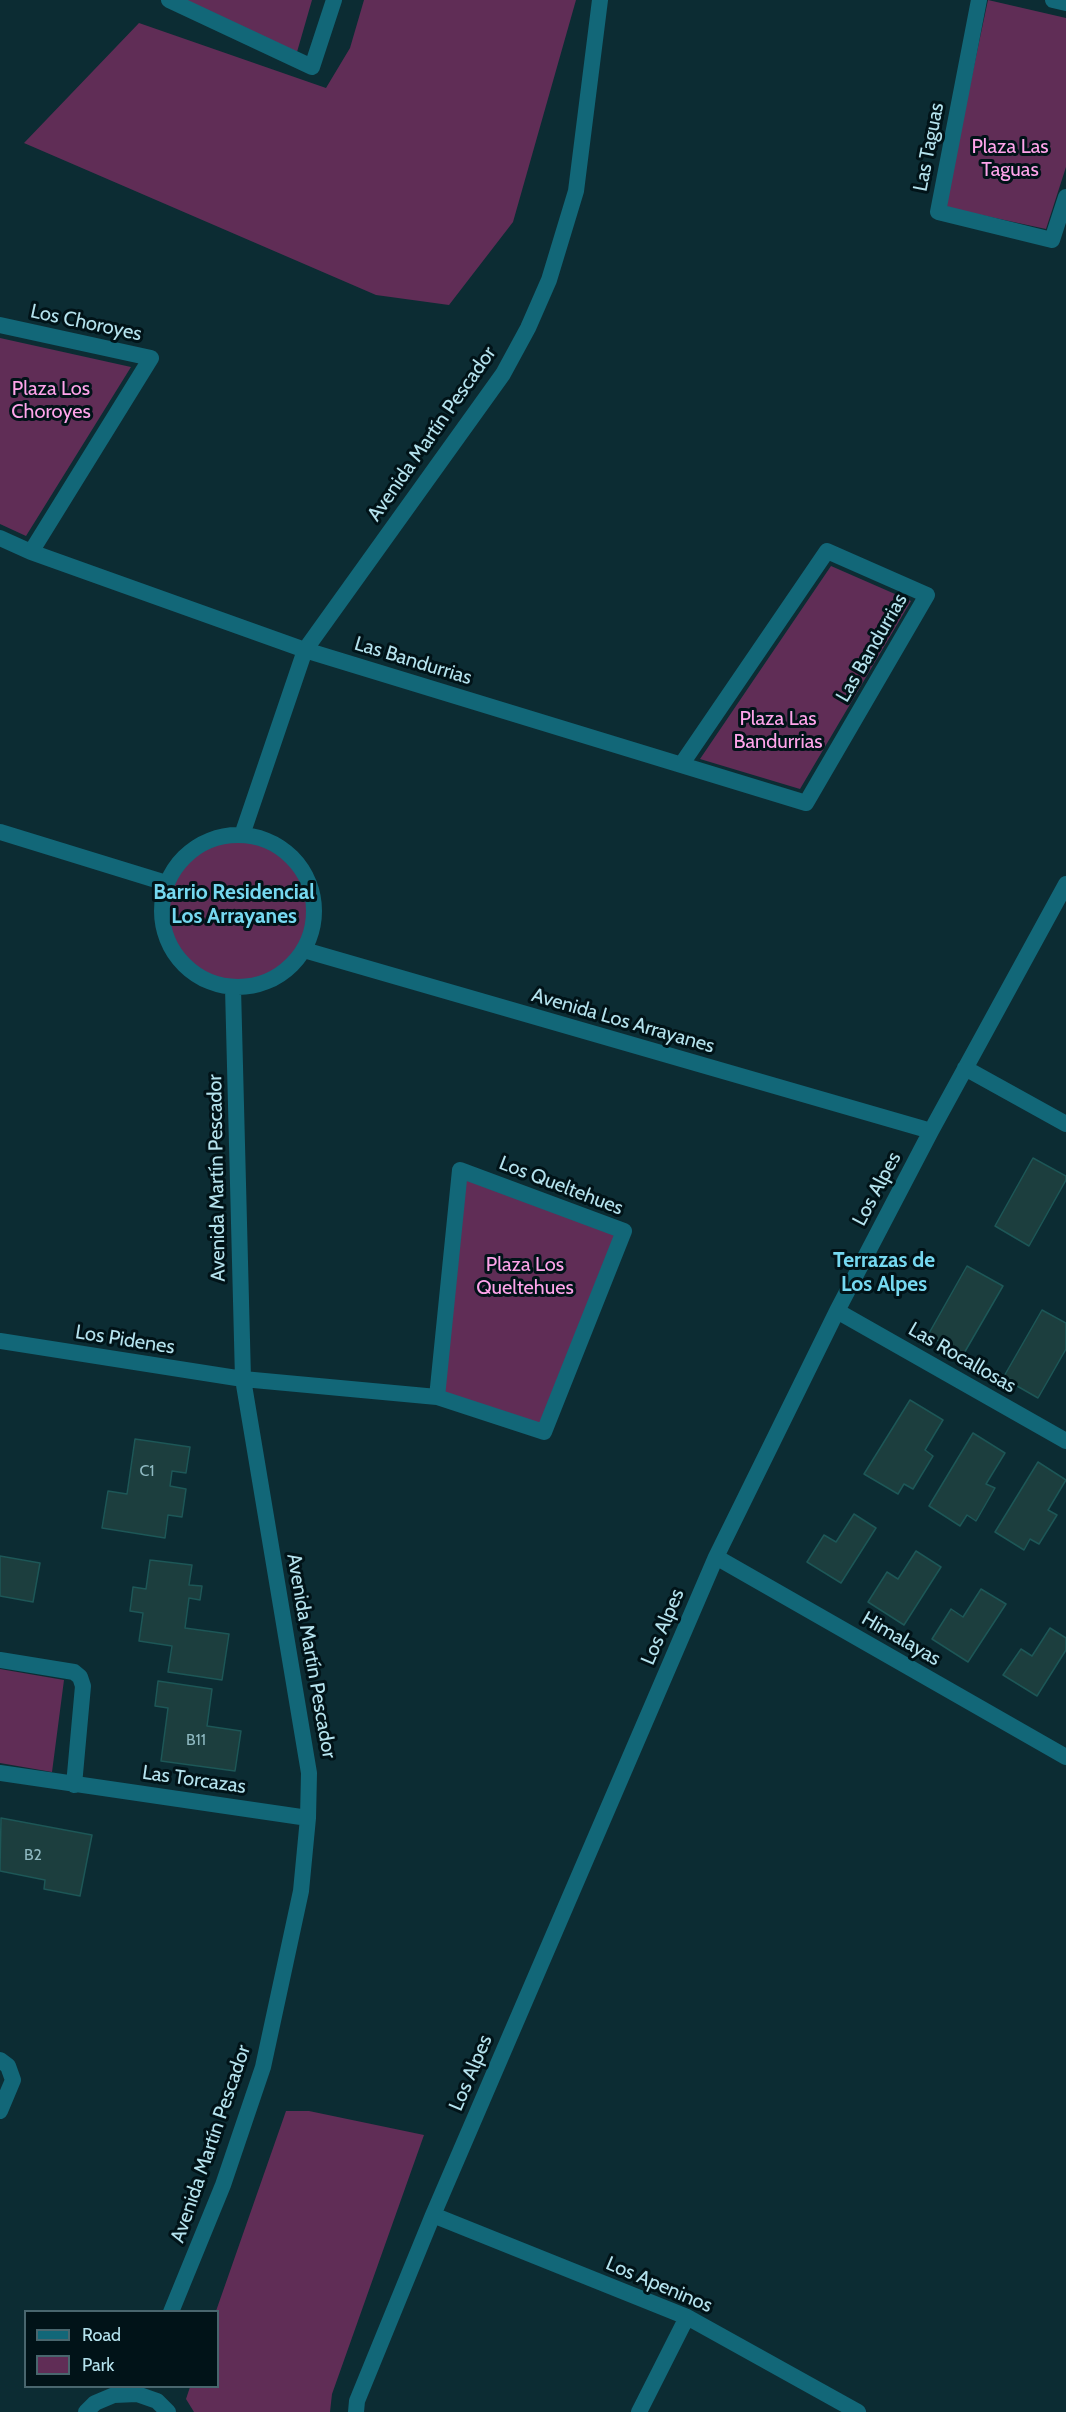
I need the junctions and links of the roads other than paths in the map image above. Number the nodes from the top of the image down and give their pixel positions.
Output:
1 (169, 0) edge
2 (334, 0) edge
3 (600, 0) edge
4 (979, 0) edge
5 (1053, 0) edge
6 (1066, 3) edge
7 (1066, 196) edge
8 (0, 325) edge
9 (0, 538) edge
10 (31, 552) junction
11 (305, 650) junction
12 (681, 765) junction
13 (0, 831) edge
14 (242, 835) junction
15 (166, 883) junction
16 (1066, 885) edge
17 (304, 950) junction
18 (233, 988) junction
19 (965, 1068) junction
20 (1066, 1124) edge
21 (931, 1131) junction
22 (837, 1311) junction
23 (0, 1341) edge
24 (243, 1379) junction
25 (437, 1397) junction
26 (1066, 1441) edge
27 (716, 1557) junction
28 (0, 1660) edge
29 (1066, 1757) edge
30 (0, 1773) edge
31 (74, 1785) junction
32 (308, 1818) junction
33 (0, 2060) edge
34 (0, 2111) edge
35 (433, 2215) junction
36 (172, 2310) edge
37 (687, 2317) junction
38 (139, 2390) edge
39 (86, 2412) edge
40 (168, 2412) edge
41 (356, 2412) edge
42 (639, 2412) edge
43 (858, 2412) edge

1 - 2 street
3 - 11 street, Avenida Martín Pescador
4 - 7 street, Las Taguas
5 - 6 street
8 - 10 street, Los Choroyes
9 - 10 street
10 - 11 street
11 - 12 street, Las Bandurrias
11 - 14 street, Avenida Martín Pescador
12 - 12 street, Las Bandurrias
13 - 15 street
14 - 15 street
14 - 17 street
15 - 18 street
16 - 19 street, Los Alpes
17 - 18 street
17 - 21 street, Avenida Los Arrayanes
18 - 24 street, Avenida Martín Pescador
19 - 20 street
19 - 21 street, Los Alpes
21 - 22 street, Los Alpes
22 - 26 street, Las Rocallosas
22 - 27 street, Los Alpes
23 - 24 street, Los Pidenes
24 - 25 street, Los Queltehues
24 - 32 street, Avenida Martín Pescador
25 - 25 street, Los Queltehues
27 - 29 street, Himalayas
27 - 35 street, Los Alpes
28 - 31 street
30 - 31 street, Las Torcazas
31 - 32 street, Las Torcazas
32 - 36 street, Avenida Martín Pescador
33 - 34 street
35 - 37 street, Los Apeninos
35 - 41 street, Los Alpes
37 - 42 street
37 - 43 street, Los Apeninos
38 - 39 street
38 - 40 street

